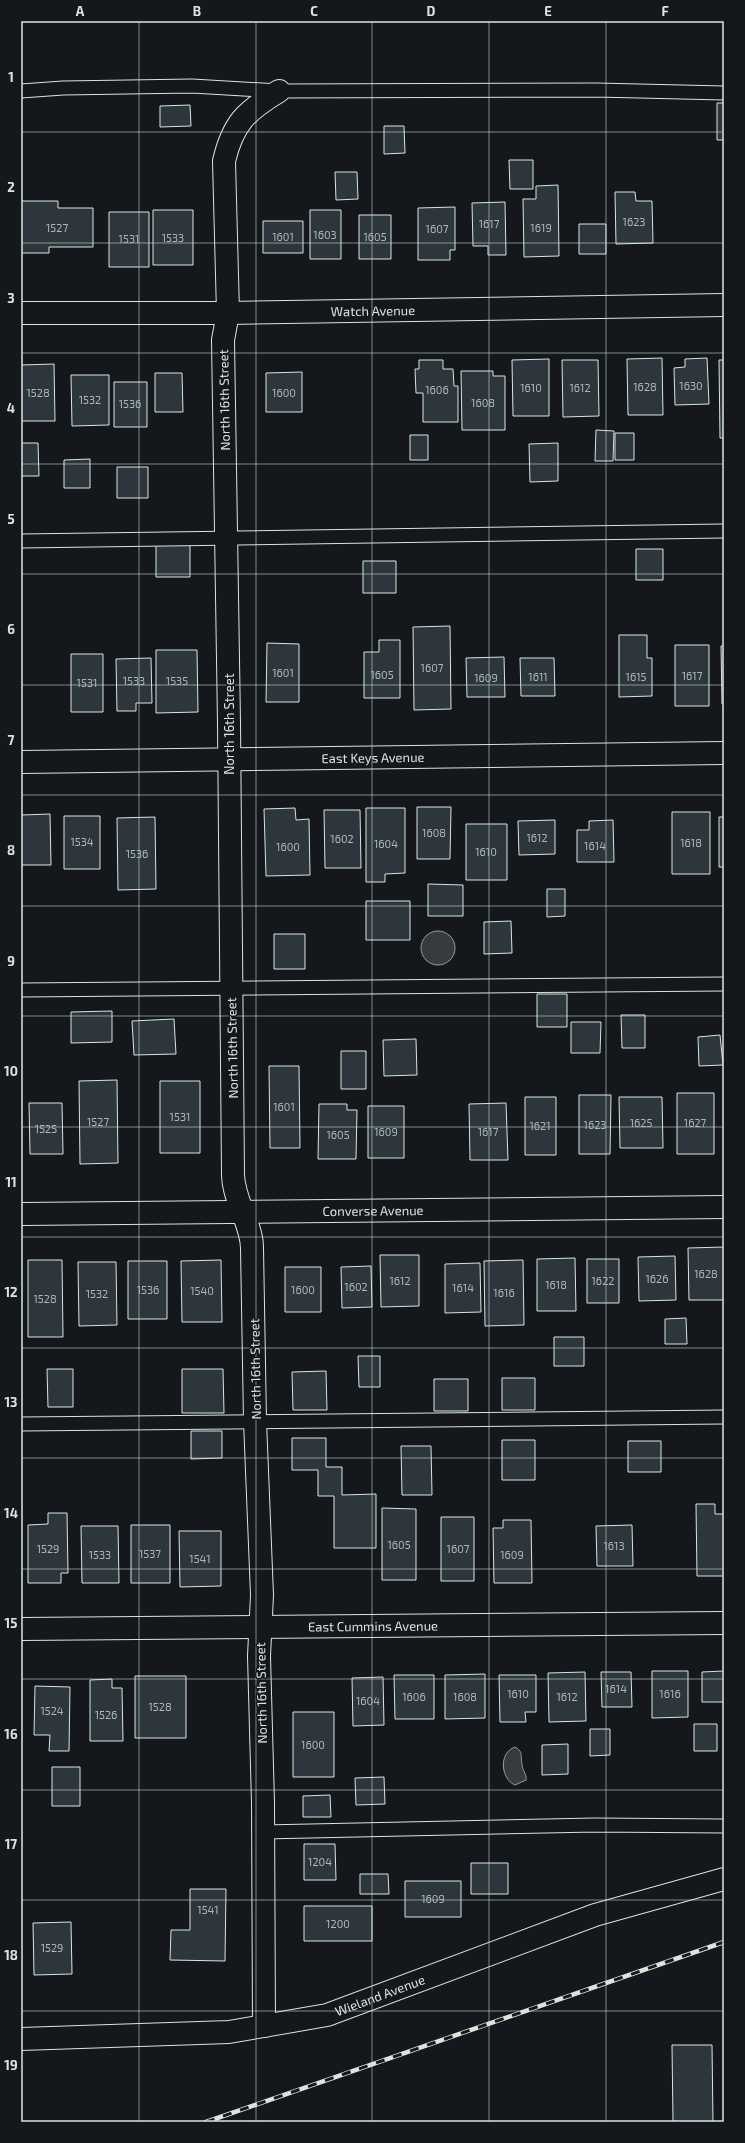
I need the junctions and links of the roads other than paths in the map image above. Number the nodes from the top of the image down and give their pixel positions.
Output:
1 (21, 91) edge
2 (279, 91) junction
3 (724, 92) edge
4 (724, 305) edge
5 (21, 313) edge
6 (228, 313) junction
7 (724, 531) edge
8 (226, 539) junction
9 (21, 541) edge
10 (724, 754) edge
11 (229, 759) junction
12 (21, 762) edge
13 (724, 984) edge
14 (231, 988) junction
15 (21, 990) edge
16 (724, 1207) edge
17 (241, 1213) junction
18 (21, 1214) edge
19 (724, 1417) edge
20 (255, 1421) junction
21 (21, 1424) edge
22 (724, 1623) edge
23 (261, 1626) junction
24 (21, 1629) edge
25 (724, 1826) edge
26 (263, 1832) junction
27 (724, 1879) edge
28 (264, 2026) junction
29 (21, 2039) edge

1 - 2 lane
2 - 3 lane
2 - 6 street, North 16th Street
4 - 6 street, Watch Avenue
5 - 6 street, Watch Avenue
6 - 8 street, North 16th Street
7 - 8 lane
8 - 9 lane
8 - 11 street, North 16th Street
10 - 11 street, East Keys Avenue
11 - 12 street, East Keys Avenue
11 - 14 street, North 16th Street
13 - 14 lane
14 - 15 lane
14 - 17 street, North 16th Street
16 - 17 street, Converse Avenue
17 - 18 street, Converse Avenue
17 - 20 street, North 16th Street
19 - 20 lane
20 - 21 lane
20 - 23 street, North 16th Street
22 - 23 street, East Cummins Avenue
23 - 24 street, East Cummins Avenue
23 - 26 street, North 16th Street
25 - 26 lane
26 - 28 street, North 16th Street
27 - 28 street, Wieland Avenue
28 - 29 street, Wieland Avenue

